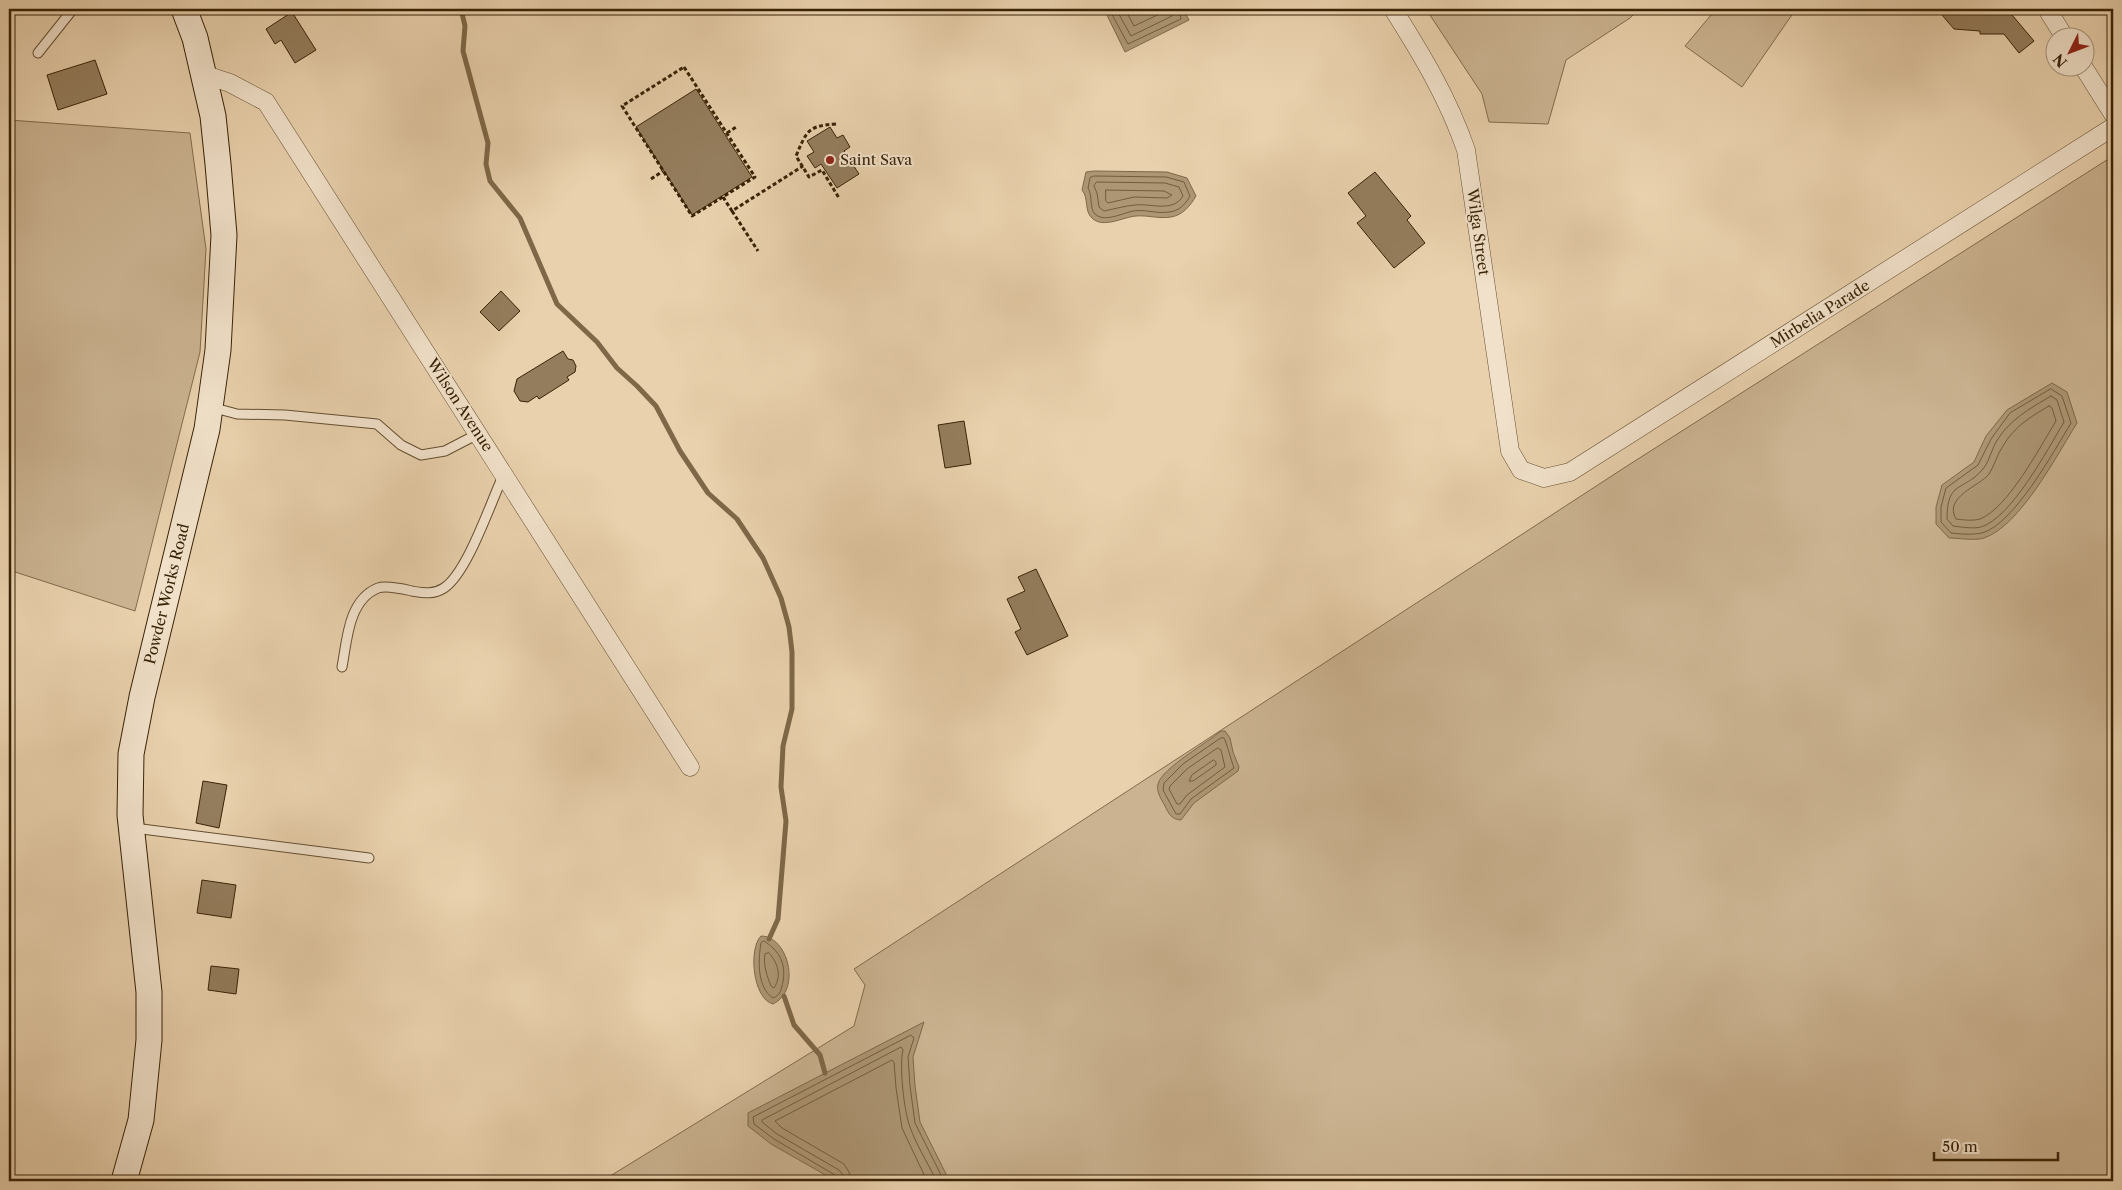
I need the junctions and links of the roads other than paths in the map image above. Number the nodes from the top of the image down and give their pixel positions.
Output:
1 (73, 9) edge
2 (184, 9) edge
3 (1393, 9) edge
4 (2047, 9) edge
5 (2059, 28) edge
6 (38, 53) dead end
7 (203, 74) junction
8 (2090, 78) edge
9 (2113, 114) edge
10 (2113, 127) edge
11 (210, 407) junction
12 (480, 437) junction
13 (1521, 470) joint
14 (504, 474) junction
15 (342, 668) dead end
16 (690, 767) dead end
17 (131, 828) junction
18 (369, 858) dead end
19 (124, 1181) edge

1 - 6 lane
2 - 7 main road, Powder Works Road
3 - 13 street, Wilga Street
4 - 5 street
7 - 11 main road, Powder Works Road
7 - 12 street, Wilson Avenue
8 - 9 street
10 - 13 street, Mirbelia Parade
11 - 12 lane
11 - 17 main road, Powder Works Road
12 - 14 street, Wilson Avenue
14 - 15 lane
14 - 16 street, Wilson Avenue
17 - 18 lane
17 - 19 main road, Powder Works Road

